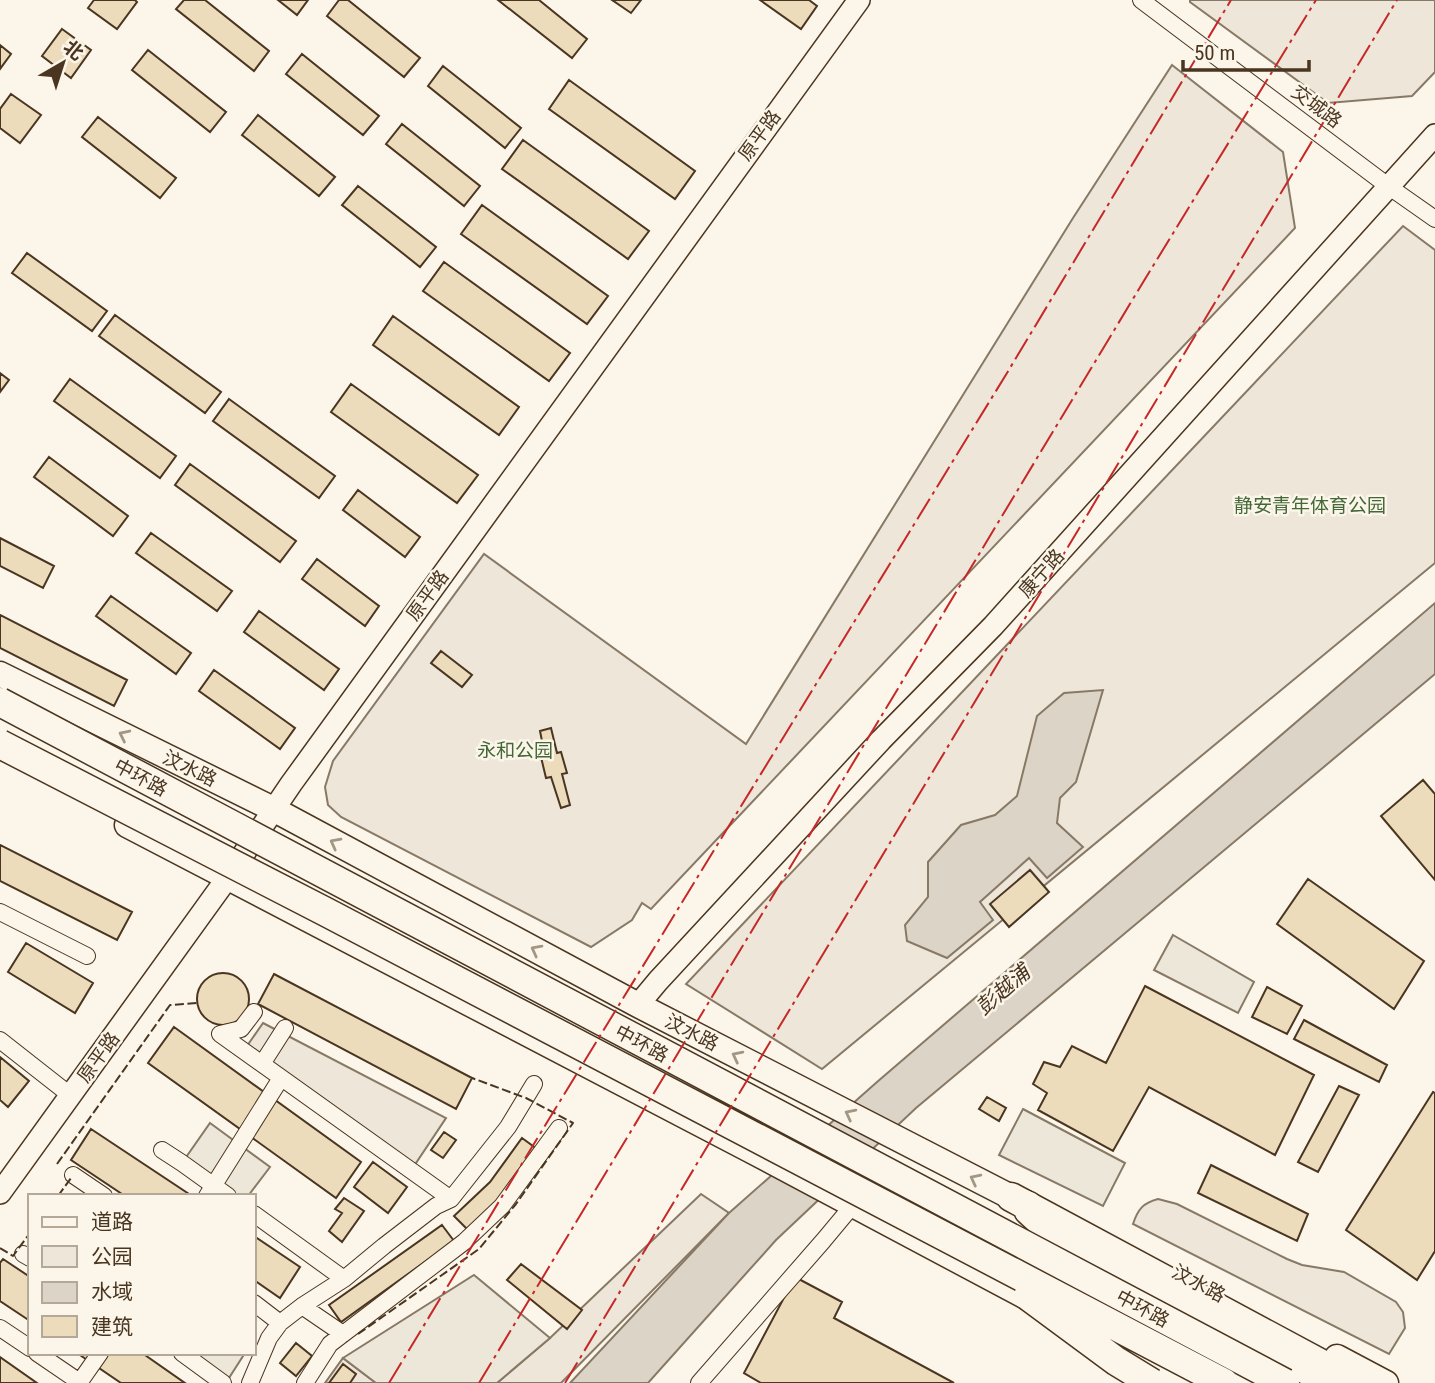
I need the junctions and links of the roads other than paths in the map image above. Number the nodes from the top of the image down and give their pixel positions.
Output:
1 (859, 0) edge
2 (1142, 0) edge
3 (1435, 135) edge
4 (1388, 186) junction
5 (1435, 219) edge
6 (0, 674) edge
7 (0, 702) edge
8 (0, 714) edge
9 (0, 732) edge
10 (0, 744) edge
11 (0, 759) edge
12 (273, 809) junction
13 (240, 859) junction
14 (0, 912) edge
15 (87, 956) dead end
16 (484, 985) junction
17 (638, 1005) junction
18 (254, 1012) dead end
19 (285, 1028) dead end
20 (0, 1040) edge
21 (538, 1040) junction
22 (262, 1064) junction
23 (281, 1078) junction
24 (534, 1084) dead end
25 (71, 1095) junction
26 (559, 1128) dead end
27 (761, 1135) junction
28 (162, 1150) dead end
29 (73, 1175) dead end
30 (877, 1185) junction
31 (210, 1191) edge
32 (0, 1193) edge
33 (101, 1194) edge
34 (1011, 1197) junction
35 (451, 1199) junction
36 (844, 1200) junction
37 (256, 1215) edge
38 (959, 1244) junction
39 (974, 1269) junction
40 (1024, 1269) junction
41 (344, 1279) junction
42 (256, 1305) edge
43 (302, 1306) junction
44 (280, 1323) junction
45 (1232, 1325) junction
46 (0, 1328) edge
47 (1165, 1329) junction
48 (343, 1334) junction
49 (28, 1347) edge
50 (40, 1355) edge
51 (99, 1355) edge
52 (185, 1355) edge
53 (1169, 1381) edge
54 (253, 1382) edge
55 (80, 1383) edge
56 (223, 1383) edge
57 (305, 1383) edge
58 (699, 1383) edge
59 (1224, 1383) edge
60 (1239, 1383) edge
61 (1266, 1383) edge
62 (1285, 1383) edge
63 (1326, 1383) edge
64 (1357, 1383) edge
65 (1386, 1383) edge

1 - 12 street, 原平路
2 - 4 street, 交城路
3 - 4 street, 康宁路
4 - 5 street, 交城路
4 - 17 street, 康宁路
12 -> 6 main road, 汶水路
7 - 62 highway, 中环路, bridge
8 - 13 main road, 汶水路
9 - 13 main road, 汶水路
10 - 38 highway, 中环路, bridge
11 - 13 main road, 汶水路
12 - 13 street, 原平路
17 -> 12 main road, 汶水路
13 - 16 main road, 汶水路
13 - 21 main road, 汶水路
13 - 25 street, 原平路
13 - 27 main road, 汶水路
14 - 15 street
16 - 21 main road
16 - 27 main road, 汶水路
34 -> 17 main road, 汶水路
18 - 22 street
19 - 22 street
20 - 25 street
21 - 27 main road, 汶水路
22 - 23 street
23 - 31 street
23 - 35 street
24 - 35 street
25 - 32 street, 原平路
26 - 48 street
27 - 30 main road
27 - 36 main road, 汶水路
28 - 31 street
29 - 33 street
30 - 40 main road
30 - 47 main road
34 - 45 highway
34 - 65 main road, 汶水路
35 - 41 street
36 - 39 main road, 汶水路
36 - 58 street
37 - 41 street
38 - 53 highway, bridge
38 - 59 highway, 中环路, bridge
39 - 40 main road
39 - 53 main road, 汶水路
40 - 60 main road
41 - 43 street
42 - 44 street
43 - 44 street
43 - 48 street
44 - 54 street
45 - 47 main road
45 - 63 main road
45 - 64 highway
46 - 49 street
47 - 61 main road
48 - 57 street
50 - 55 street
51 - 55 street
52 - 56 street

